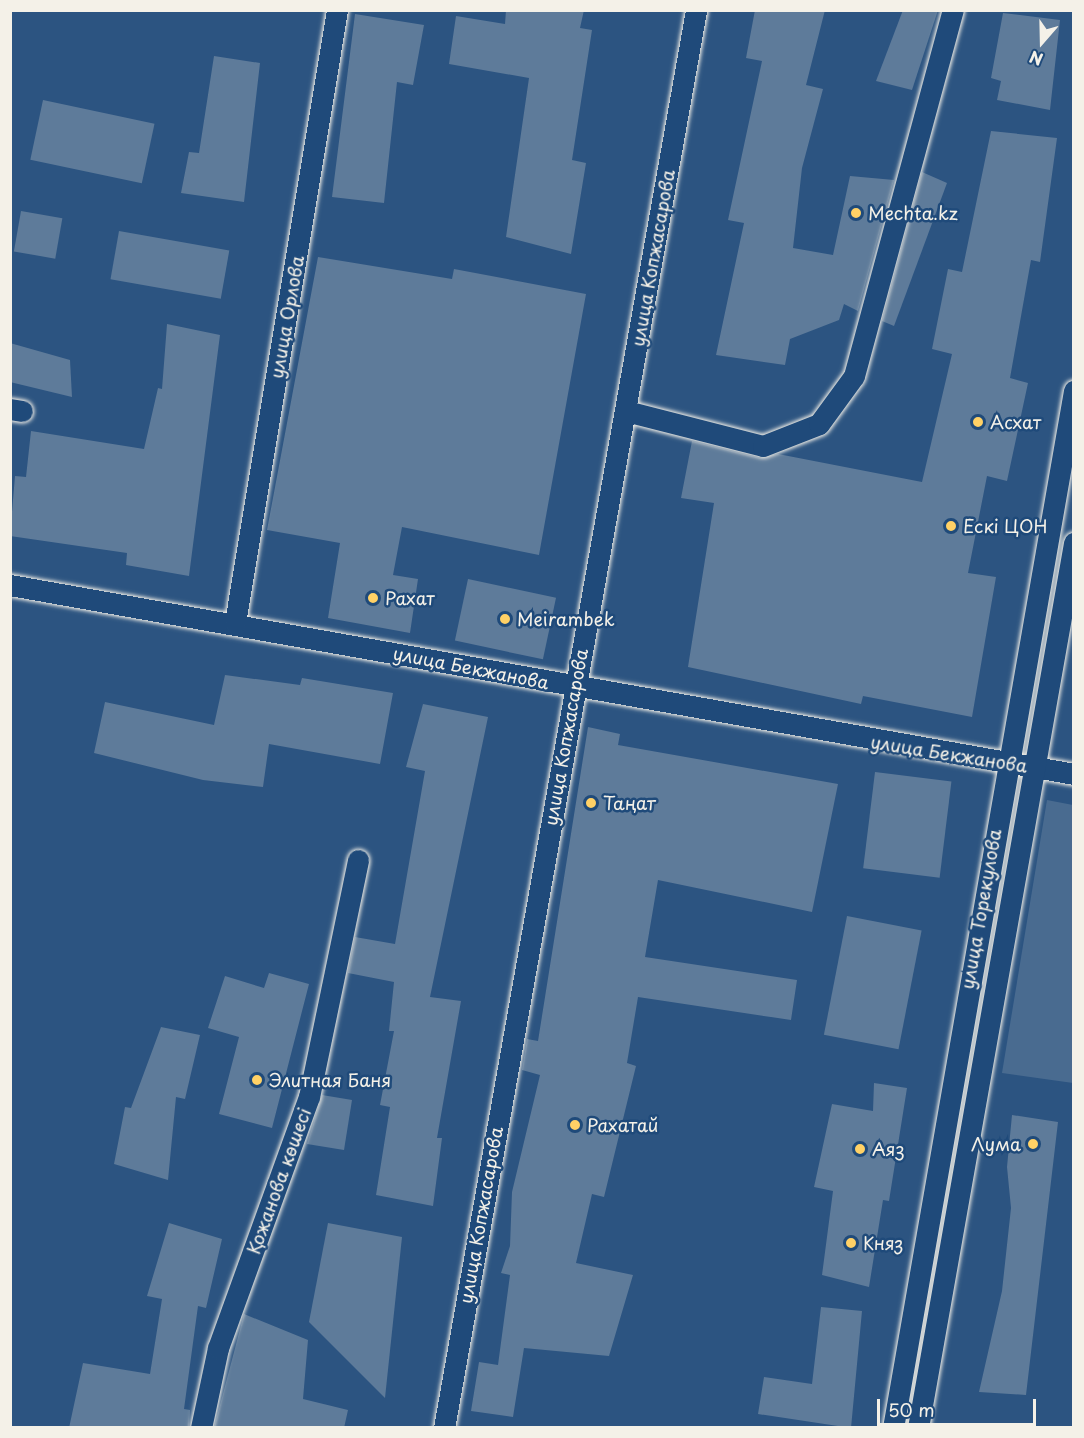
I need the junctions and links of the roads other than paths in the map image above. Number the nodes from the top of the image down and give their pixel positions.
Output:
1 (337, 10) edge
2 (696, 10) edge
3 (953, 10) edge
4 (1074, 391) edge
5 (626, 411) junction
6 (1074, 543) edge
7 (10, 585) edge
8 (235, 623) junction
9 (574, 688) junction
10 (1006, 765) junction
11 (1034, 768) junction
12 (1074, 774) edge
13 (358, 860) dead end
14 (201, 1428) edge
15 (444, 1428) edge
16 (893, 1428) edge
17 (918, 1428) edge

1 - 8 street, улица Орлова
2 - 5 street, улица Копжасарова
3 - 5 street
4 - 10 street, улица Торекулова
5 - 9 street, улица Копжасарова
6 - 11 street, улица Торекулова
7 - 8 street, улица Бекжанова
8 - 9 street, улица Бекжанова
9 - 10 street, улица Бекжанова
9 - 15 street, улица Копжасарова
10 - 11 street, улица Бекжанова
10 - 16 street, улица Торекулова
11 - 12 street, улица Бекжанова
11 - 17 street, улица Торекулова
13 - 14 street, Қожанова көшесі

